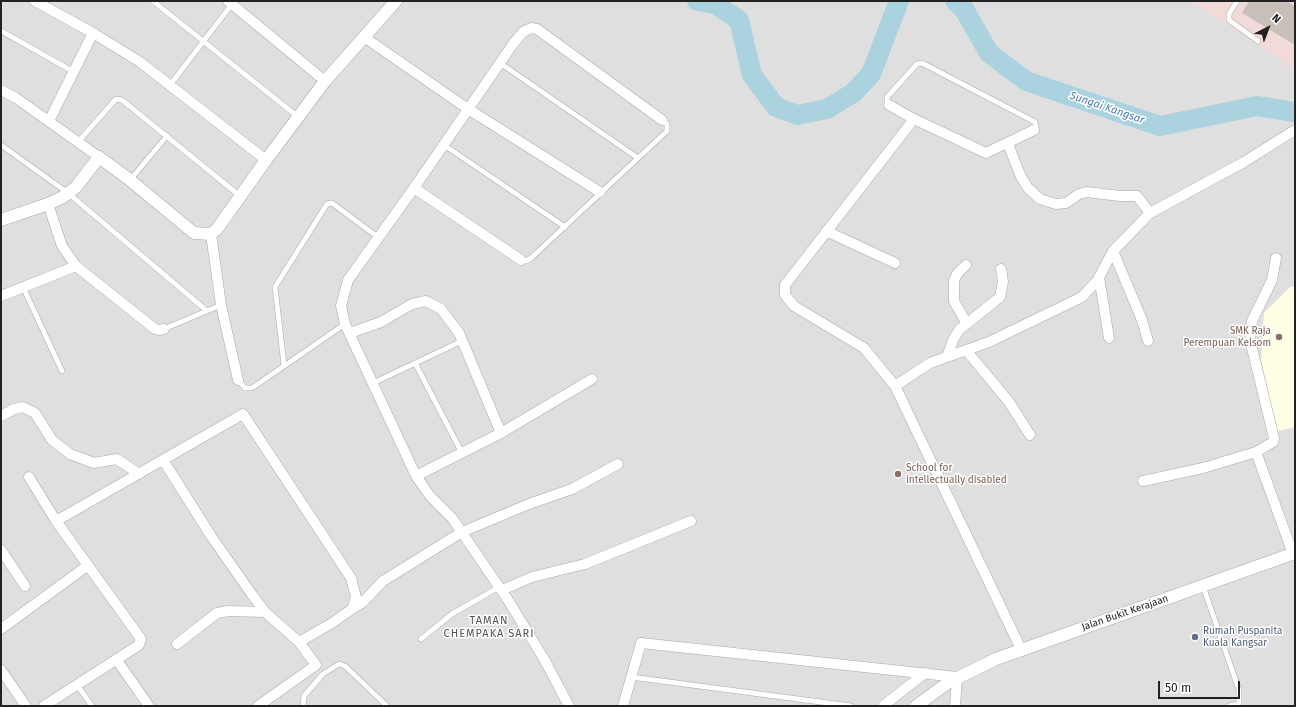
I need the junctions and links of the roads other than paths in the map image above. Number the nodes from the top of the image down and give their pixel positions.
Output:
1 (35, 1) edge
2 (153, 1) edge
3 (396, 1) edge
4 (1237, 1) edge
5 (230, 3) edge
6 (1, 32) edge
7 (94, 33) junction
8 (364, 37) junction
9 (204, 41) junction
10 (1258, 41) dead end
11 (500, 63) junction
12 (74, 72) junction
13 (325, 81) junction
14 (170, 85) junction
15 (1, 90) edge
16 (889, 105) joint
17 (468, 109) junction
18 (298, 117) junction
19 (914, 119) junction
20 (662, 120) joint
21 (49, 121) junction
22 (1034, 130) joint
23 (1295, 130) edge
24 (167, 136) junction
25 (78, 142) junction
26 (1008, 144) junction
27 (1, 145) edge
28 (444, 145) junction
29 (99, 157) junction
30 (638, 158) junction
31 (266, 160) junction
32 (130, 180) junction
33 (414, 188) junction
34 (600, 192) junction
35 (68, 193) junction
36 (240, 196) junction
37 (48, 204) junction
38 (1150, 213) junction
39 (1, 220) edge
40 (565, 227) junction
41 (826, 231) junction
42 (210, 234) junction
43 (379, 238) junction
44 (1113, 251) junction
45 (1276, 258) dead end
46 (521, 260) joint
47 (896, 262) dead end
48 (76, 266) junction
49 (966, 266) dead end
50 (1001, 270) dead end
51 (1099, 276) junction
52 (23, 287) junction
53 (1, 296) edge
54 (221, 305) junction
55 (207, 311) junction
56 (967, 324) junction
57 (164, 329) joint
58 (347, 329) junction
59 (1109, 338) dead end
60 (462, 341) junction
61 (1148, 341) dead end
62 (966, 350) junction
63 (947, 357) junction
64 (415, 363) junction
65 (284, 365) junction
66 (62, 371) dead end
67 (592, 379) dead end
68 (238, 380) joint
69 (373, 383) junction
70 (895, 386) junction
71 (1, 416) edge
72 (501, 433) junction
73 (1030, 436) dead end
74 (1256, 452) junction
75 (462, 453) junction
76 (163, 460) junction
77 (618, 464) dead end
78 (139, 474) junction
79 (416, 476) junction
80 (29, 478) dead end
81 (1143, 481) dead end
82 (56, 521) junction
83 (691, 521) dead end
84 (462, 532) junction
85 (1, 550) edge
86 (1294, 554) edge
87 (87, 566) junction
88 (25, 586) dead end
89 (1203, 586) junction
90 (500, 588) junction
91 (352, 609) junction
92 (265, 612) junction
93 (1, 628) edge
94 (421, 639) dead end
95 (299, 642) junction
96 (177, 644) dead end
97 (1021, 649) junction
98 (116, 659) junction
99 (316, 665) junction
100 (1, 670) edge
101 (925, 673) junction
102 (323, 674) junction
103 (631, 677) junction
104 (957, 677) junction
105 (77, 684) junction
106 (1240, 705) edge
107 (26, 706) edge
108 (44, 706) edge
109 (92, 706) edge
110 (149, 706) edge
111 (258, 706) edge
112 (303, 706) edge
113 (387, 706) edge
114 (570, 706) edge
115 (623, 706) edge
116 (851, 706) edge
117 (883, 706) edge
118 (916, 706) edge
119 (955, 706) edge
120 (1229, 706) edge

1 - 7 street
2 - 9 lane
3 - 8 street
4 - 10 lane
5 - 9 lane
5 - 13 street
6 - 12 lane
7 - 12 street
7 - 14 street
8 - 13 street
8 - 17 street
9 - 14 lane
9 - 18 lane
11 - 17 street
11 - 20 street
11 - 30 lane
12 - 21 street
13 - 18 street
14 - 31 street
15 - 21 street
16 - 19 street
16 - 22 lane
17 - 28 street
17 - 34 street
18 - 31 street
19 - 26 street
19 - 41 street
20 - 30 lane
21 - 25 street
22 - 26 street
23 - 38 street
24 - 25 lane
24 - 32 lane
24 - 36 lane
25 - 29 street
26 - 38 street
27 - 35 lane
28 - 33 street
28 - 40 lane
29 - 32 street
29 - 35 street
30 - 34 lane
31 - 36 street
32 - 42 street
33 - 43 street
33 - 46 street
34 - 40 lane
35 - 37 street
35 - 55 lane
36 - 42 street
37 - 39 street
37 - 48 street
38 - 44 street
40 - 46 lane
41 - 47 street
41 - 70 street
42 - 54 street
43 - 58 street
43 - 65 lane
44 - 51 street
44 - 61 street
45 - 74 street
48 - 52 street
48 - 57 street
49 - 56 street
50 - 56 street
51 - 59 street
51 - 62 street
52 - 53 street
52 - 66 lane
54 - 55 lane
54 - 68 street
55 - 57 lane
56 - 63 street
58 - 60 street
58 - 65 lane
58 - 69 street
60 - 64 lane
60 - 72 street
62 - 63 street
62 - 73 street
63 - 70 street
64 - 69 lane
64 - 75 lane
65 - 68 lane
67 - 72 street
69 - 79 street
70 - 97 street
71 - 78 street
72 - 75 street
74 - 81 street
74 - 86 street
75 - 79 street
76 - 78 street
76 - 91 street
76 - 92 street
77 - 84 street
78 - 82 street
79 - 84 street
80 - 82 street
82 - 87 street
83 - 90 street
84 - 90 street
84 - 91 street
85 - 88 street
86 - 89 street, Jalan Bukit Kerajaan
87 - 93 street
87 - 98 street
89 - 97 street, Jalan Bukit Kerajaan
89 - 106 lane
90 - 94 lane
90 - 114 street
91 - 95 street
92 - 95 street
92 - 96 street
95 - 99 street
97 - 104 street, Jalan Bukit Kerajaan
98 - 105 street
98 - 110 street
99 - 102 lane
99 - 111 street
100 - 107 street
101 - 103 street
101 - 104 street
101 - 117 street
102 - 112 lane
102 - 113 lane
103 - 115 street
103 - 116 lane
104 - 118 street, Jalan Bukit Kerajaan
104 - 119 street
105 - 108 street
105 - 109 lane
106 - 120 lane

